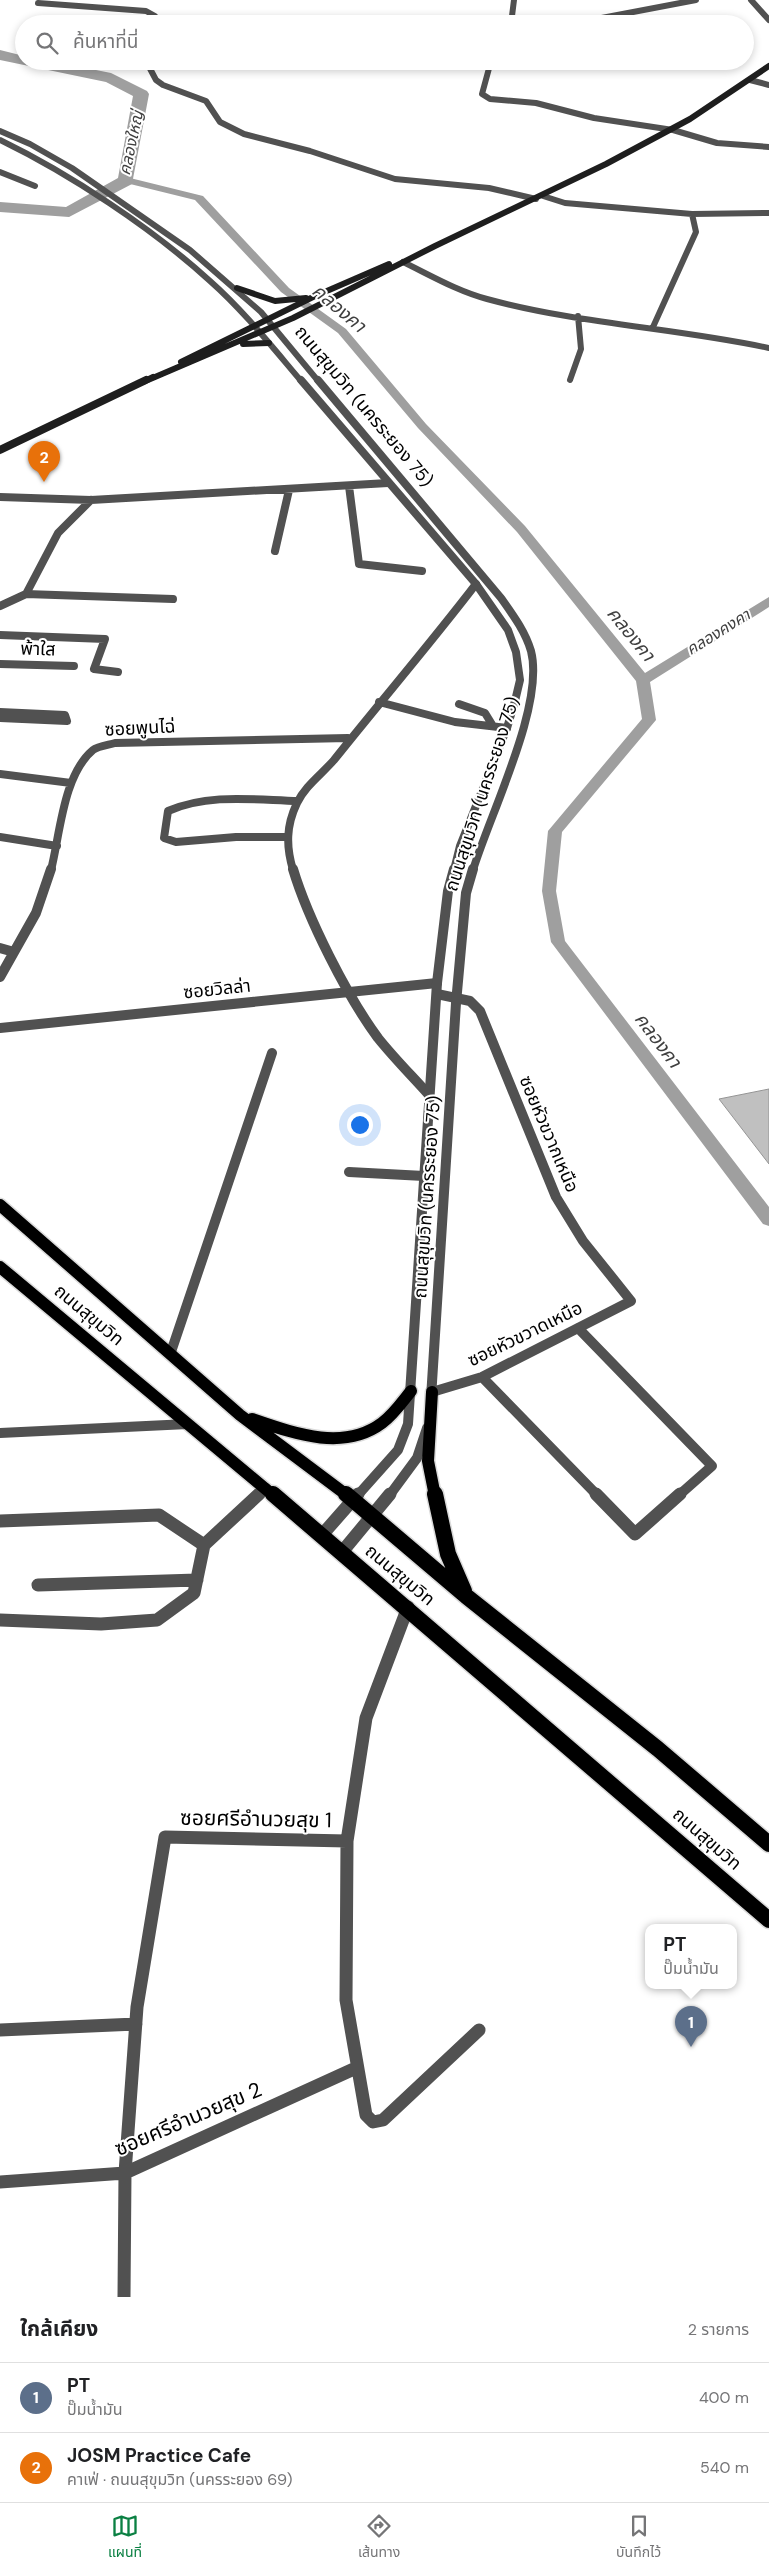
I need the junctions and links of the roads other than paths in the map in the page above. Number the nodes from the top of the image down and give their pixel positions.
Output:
1 (514, 0) edge
2 (648, 0) edge
3 (696, 0) edge
4 (751, 0) edge
5 (38, 4) dead end
6 (655, 7) junction
7 (153, 15) edge
8 (512, 15) edge
9 (615, 15) edge
10 (769, 20) edge
11 (769, 66) edge
12 (149, 70) edge
13 (488, 70) edge
14 (750, 80) junction
15 (769, 85) edge
16 (0, 130) edge
17 (673, 130) junction
18 (0, 140) edge
19 (769, 147) edge
20 (0, 172) edge
21 (35, 186) dead end
22 (543, 196) junction
23 (536, 199) junction
24 (769, 213) edge
25 (692, 214) junction
26 (434, 246) junction
27 (403, 262) junction
28 (237, 288) junction
29 (313, 297) junction
30 (578, 316) junction
31 (268, 319) junction
32 (253, 325) junction
33 (275, 326) junction
34 (653, 326) junction
35 (260, 333) junction
36 (269, 343) junction
37 (232, 346) junction
38 (769, 348) edge
39 (148, 380) junction
40 (570, 380) dead end
41 (0, 450) edge
42 (388, 483) junction
43 (349, 486) junction
44 (289, 490) junction
45 (0, 497) edge
46 (91, 500) junction
47 (275, 551) dead end
48 (422, 571) dead end
49 (476, 584) junction
50 (26, 594) junction
51 (173, 599) dead end
52 (0, 606) edge
53 (0, 635) edge
54 (0, 664) edge
55 (74, 666) dead end
56 (118, 672) dead end
57 (379, 702) junction
58 (459, 704) dead end
59 (0, 712) edge
60 (0, 718) edge
61 (493, 726) junction
62 (507, 728) junction
63 (348, 738) junction
64 (0, 774) edge
65 (71, 783) junction
66 (298, 802) junction
67 (0, 837) edge
68 (287, 837) junction
69 (57, 846) junction
70 (0, 948) edge
71 (14, 952) junction
72 (0, 977) edge
73 (437, 983) junction
74 (350, 992) junction
75 (437, 994) junction
76 (457, 996) junction
77 (0, 1028) edge
78 (272, 1052) dead end
79 (429, 1095) junction
80 (349, 1172) dead end
81 (424, 1176) junction
82 (0, 1205) edge
83 (0, 1267) edge
84 (630, 1301) joint
85 (578, 1328) junction
86 (171, 1352) junction
87 (482, 1378) junction
88 (411, 1391) junction
89 (432, 1392) junction
90 (240, 1415) junction
91 (188, 1424) junction
92 (0, 1433) edge
93 (266, 1488) junction
94 (354, 1500) junction
95 (374, 1516) junction
96 (0, 1521) edge
97 (322, 1535) junction
98 (204, 1545) junction
99 (342, 1552) junction
100 (197, 1580) junction
101 (38, 1585) dead end
102 (466, 1596) junction
103 (408, 1608) junction
104 (0, 1620) edge
105 (347, 1841) junction
106 (769, 1844) edge
107 (769, 1920) edge
108 (136, 2024) junction
109 (0, 2030) edge
110 (479, 2030) dead end
111 (356, 2068) junction
112 (125, 2173) junction
113 (0, 2182) edge
114 (124, 2297) edge

1 - 8 street
2 - 6 street
3 - 6 street
4 - 10 street
5 - 7 street
6 - 9 street
11 - 14 main road
12 - 23 street
13 - 17 street
14 - 15 street
14 - 17 main road
16 - 28 street, ถนนสุขุมวิท (นครระยอง 75)
17 - 19 street
17 - 22 main road
18 - 32 street, ถนนสุขุมวิท (นครระยอง 75)
20 - 21 street
22 - 23 main road
22 - 25 street
23 - 26 main road
24 - 25 street
25 - 34 street
26 - 27 main road
26 - 29 main road
27 - 30 street
27 - 33 main road
28 - 29 main road
28 - 31 street, ถนนสุขุมวิท (นครระยอง 75)
29 - 31 main road
30 - 34 street
30 - 40 street
31 - 32 main road
31 - 33 street, ถนนสุขุมวิท (นครระยอง 75)
32 - 35 street, ถนนสุขุมวิท (นครระยอง 75)
32 - 39 main road
33 - 35 main road
33 - 76 street, ถนนสุขุมวิท (นครระยอง 75)
34 - 38 street
35 - 36 street, ถนนสุขุมวิท (นครระยอง 75)
35 - 37 main road
36 - 37 main road
36 - 42 street, ถนนสุขุมวิท (นครระยอง 75)
37 - 39 main road
39 - 41 main road
42 - 43 street
42 - 49 street, ถนนสุขุมวิท (นครระยอง 75)
43 - 44 street
43 - 48 street
44 - 46 street
44 - 47 street
45 - 46 street
46 - 50 street
49 - 57 street
49 - 62 street, ถนนสุขุมวิท (นครระยอง 75)
50 - 51 street
50 - 52 street
53 - 56 street
54 - 55 street, พ้าใส
57 - 61 street
57 - 63 street
58 - 61 street
59 - 60 street
61 - 62 street
62 - 73 street, ถนนสุขุมวิท (นครระยอง 75)
63 - 65 street, ซอยพูนไฉ่
63 - 66 street
64 - 65 street
65 - 69 street, ซอยพูนไฉ่
66 - 68 street
66 - 68 street
67 - 69 street
68 - 74 street
69 - 71 street, ซอยพูนไฉ่
70 - 71 street
71 - 72 street, ซอยพูนไฉ่
73 - 74 street, ซอยวิลล่า
73 - 75 street, ถนนสุขุมวิท (นครระยอง 75)
74 - 77 street, ซอยวิลล่า
74 - 79 street
75 - 76 street, ซอยหัวขวากเหนือ
75 - 79 street, ถนนสุขุมวิท (นครระยอง 75)
76 - 84 street, ซอยหัวขวากเหนือ
76 - 89 street, ถนนสุขุมวิท (นครระยอง 75)
78 - 86 street
79 - 81 street, ถนนสุขุมวิท (นครระยอง 75)
80 - 81 street
81 - 88 street, ถนนสุขุมวิท (นครระยอง 75)
82 - 86 main road, ถนนสุขุมวิท
83 - 91 main road, ถนนสุขุมวิท
84 - 85 street, ซอยหัวขวาดเหนือ
85 - 87 street, ซอยหัวขวาดเหนือ
85 - 87 street
86 - 90 main road, ถนนสุขุมวิท
87 - 89 street, ซอยหัวขวาดเหนือ
88 - 90 main road
88 - 94 street, ถนนสุขุมวิท (นครระยอง 75)
89 - 95 street, ถนนสุขุมวิท (นครระยอง 75)
89 - 102 main road
90 - 94 main road, ถนนสุขุมวิท
91 - 92 street
91 - 93 main road, ถนนสุขุมวิท
93 - 97 main road, ถนนสุขุมวิท
93 - 98 street
94 - 95 main road, ถนนสุขุมวิท
94 - 97 street, ถนนสุขุมวิท (นครระยอง 75)
95 - 99 street, ถนนสุขุมวิท (นครระยอง 75)
95 - 102 main road, ถนนสุขุมวิท
96 - 98 street
97 - 99 main road, ถนนสุขุมวิท
98 - 100 street
99 - 103 main road, ถนนสุขุมวิท
100 - 101 street
100 - 104 street
102 - 106 main road, ถนนสุขุมวิท
103 - 105 street
103 - 107 main road, ถนนสุขุมวิท
105 - 108 street, ซอยศรีอำนวยสุข 1
105 - 111 street
108 - 109 street
108 - 112 street
110 - 111 street
111 - 112 street, ซอยศรีอำนวยสุข 2
112 - 113 street, ซอยศรีอำนวยสุข 2
112 - 114 street

